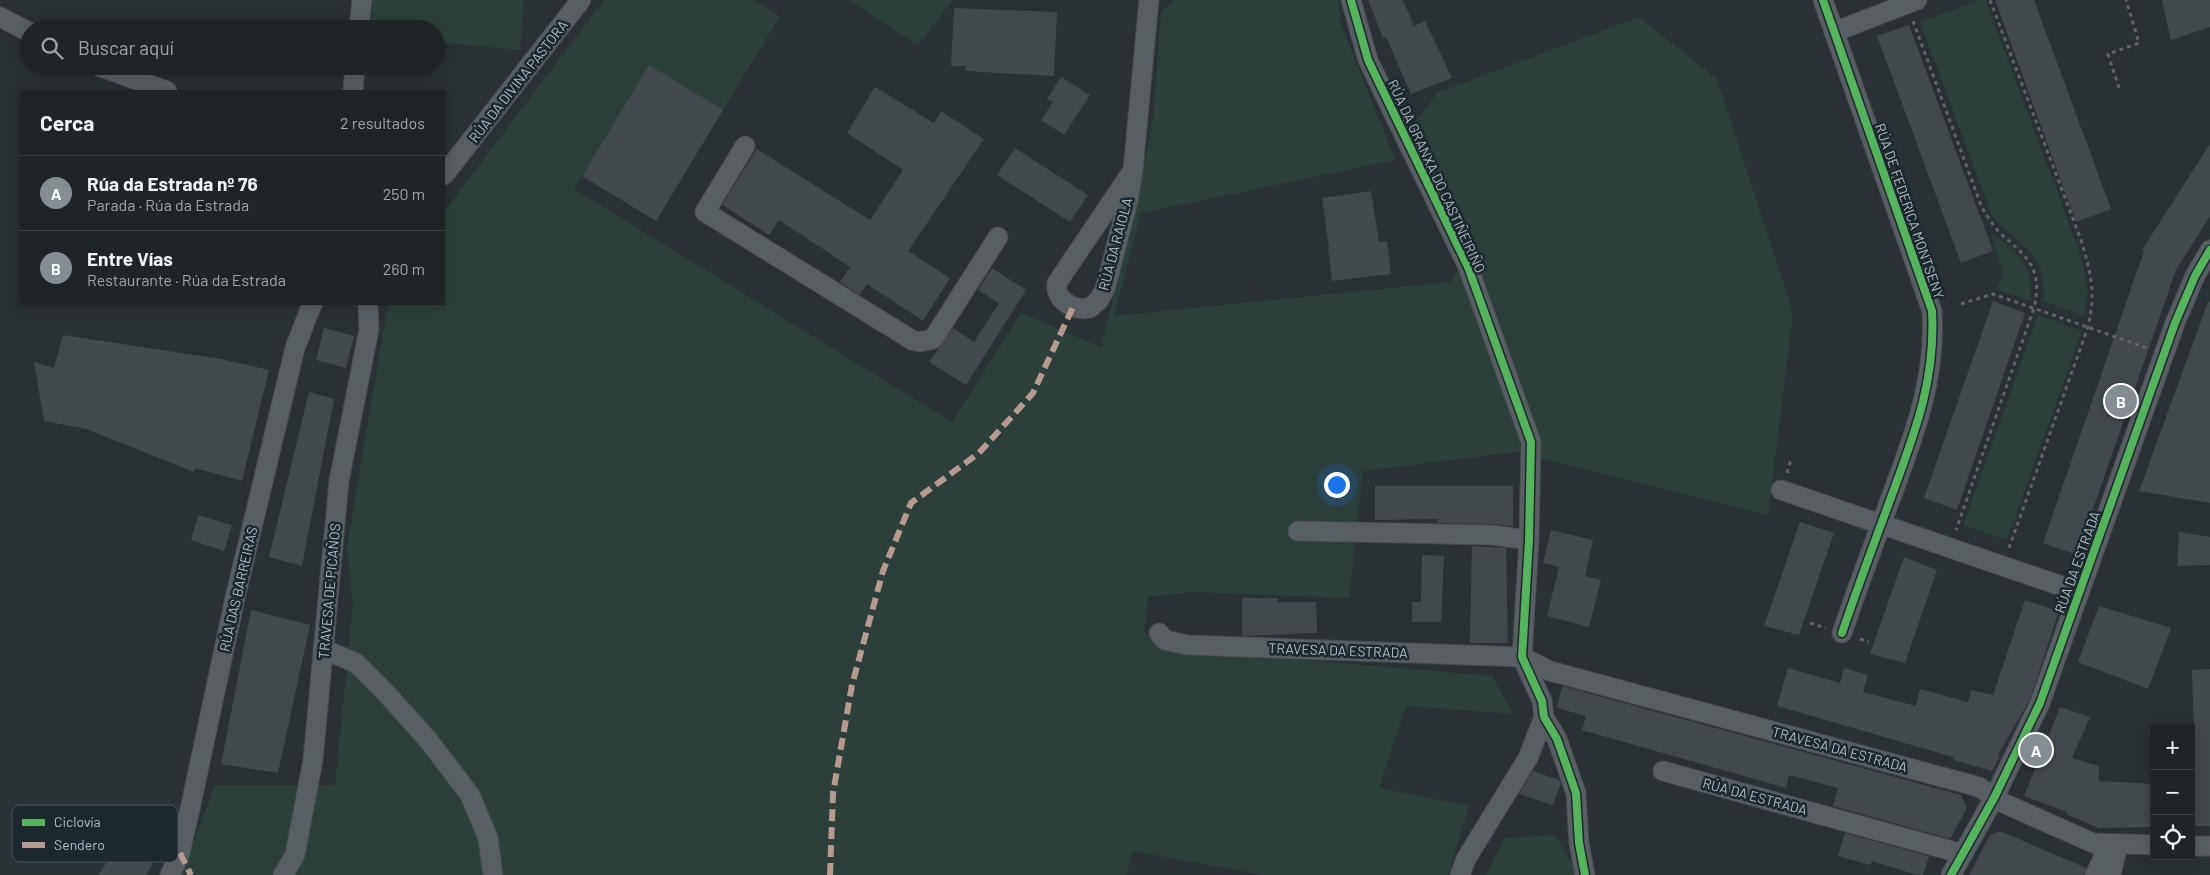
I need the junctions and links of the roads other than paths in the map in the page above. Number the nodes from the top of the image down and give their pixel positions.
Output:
1 (362, 0) edge
2 (581, 0) edge
3 (1149, 0) edge
4 (1351, 0) edge
5 (1822, 0) edge
6 (1915, 9) edge
7 (0, 16) edge
8 (360, 20) edge
9 (20, 27) edge
10 (1834, 32) junction
11 (123, 75) edge
12 (354, 75) edge
13 (164, 90) edge
14 (353, 90) edge
15 (745, 146) dead end
16 (448, 167) edge
17 (1133, 170) junction
18 (998, 238) dead end
19 (2210, 250) edge
20 (312, 305) edge
21 (368, 305) edge
22 (1781, 490) dead end
23 (1881, 524) junction
24 (1298, 531) dead end
25 (1529, 540) junction
26 (2079, 592) junction
27 (1159, 633) dead end
28 (1842, 633) dead end
29 (323, 649) junction
30 (1522, 657) junction
31 (1544, 717) junction
32 (1663, 771) dead end
33 (1994, 798) junction
34 (2111, 844) junction
35 (2150, 845) edge
36 (2195, 846) edge
37 (2210, 846) edge
38 (1963, 854) junction
39 (178, 857) edge
40 (176, 862) edge
41 (170, 875) edge
42 (283, 875) edge
43 (493, 875) edge
44 (1460, 875) edge
45 (1585, 875) edge
46 (1951, 875) edge
47 (2095, 875) edge
48 (2111, 875) edge

1 - 8 street
2 - 16 street, RÚA DA DIVINA PASTORA
3 - 17 street, RÚA DA RAIOLA
4 - 25 street, RÚA DA GRANXA DO CASTIÑEIRIÑO
5 - 10 street, RÚA DE FEDERICA MONTSENY
6 - 10 street
7 - 9 street
10 - 23 street, RÚA DE FEDERICA MONTSENY
11 - 13 street
12 - 14 street
15 - 18 street
17 - 17 street, RÚA DA RAIOLA
19 - 26 street, RÚA DA ESTRADA
20 - 39 street, RÚA DAS BARREIRAS
21 - 29 street, TRAVESA DE PICAÑOS
22 - 23 street
23 - 26 street
23 - 28 street, RÚA DE FEDERICA MONTSENY
24 - 25 street
25 - 30 street, RÚA DA GRANXA DO CASTIÑEIRIÑO
26 - 33 street, RÚA DA ESTRADA
27 - 30 street, TRAVESA DA ESTRADA
29 - 42 street, TRAVESA DE PICAÑOS
29 - 43 street
30 - 31 street
30 - 33 street, TRAVESA DA ESTRADA
31 - 44 street
31 - 45 street
32 - 38 street, RÚA DA ESTRADA
33 - 34 street, TRAVESA DA ESTRADA
33 - 38 street, RÚA DA ESTRADA
34 - 35 street, TRAVESA DA ESTRADA
34 - 47 street
34 - 48 street
36 - 37 street
38 - 46 street, RÚA DA ESTRADA
40 - 41 street, RÚA DAS BARREIRAS

